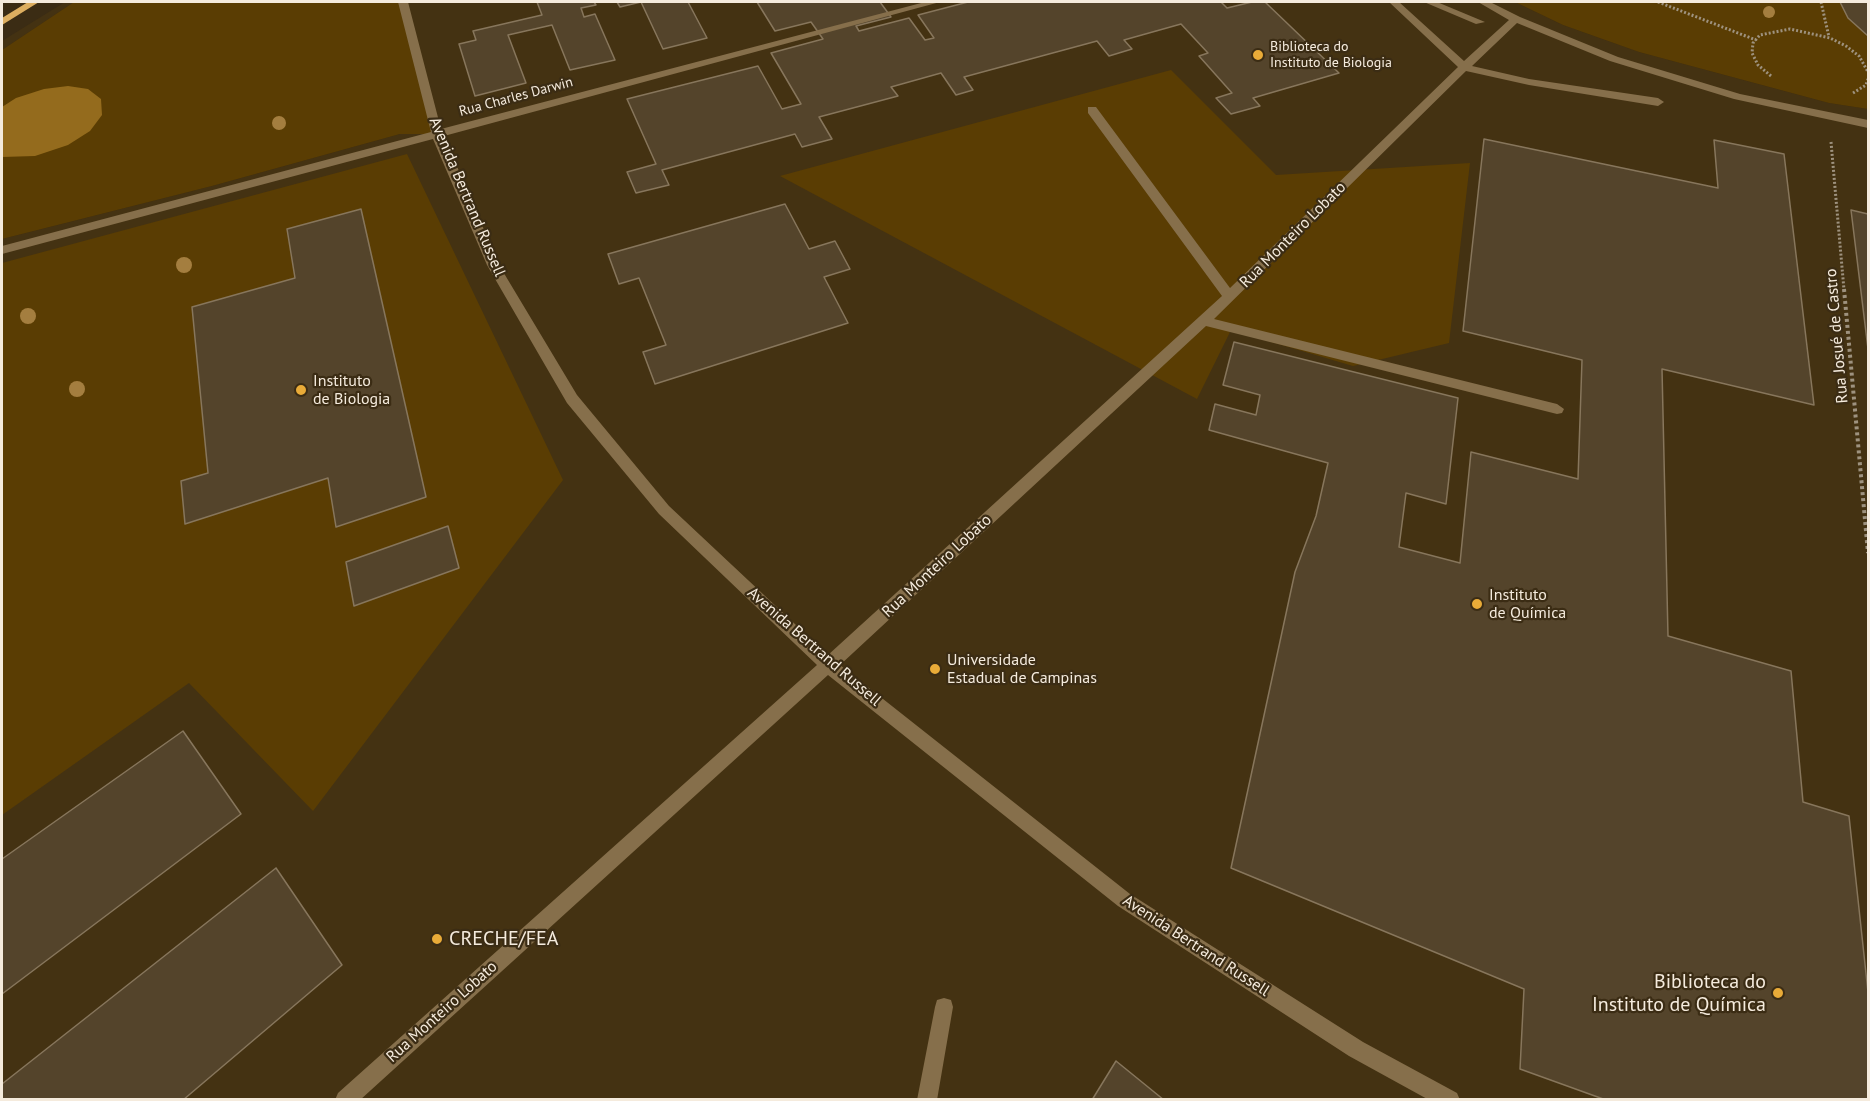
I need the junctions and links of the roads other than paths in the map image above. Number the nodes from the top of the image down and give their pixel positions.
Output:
1 (34, 2) edge
2 (404, 2) edge
3 (935, 2) edge
4 (1394, 2) edge
5 (1429, 2) edge
6 (1484, 2) edge
7 (1516, 19) junction
8 (2, 22) edge
9 (1480, 22) dead end
10 (1464, 67) junction
11 (1658, 102) dead end
12 (1092, 110) dead end
13 (1869, 124) edge
14 (437, 134) junction
15 (2, 250) edge
16 (1230, 297) junction
17 (1204, 321) junction
18 (1557, 409) dead end
19 (828, 664) junction
20 (944, 1007) dead end
21 (345, 1100) edge
22 (927, 1100) edge
23 (1450, 1100) edge

1 - 8 main road
2 - 14 street, Avenida Bertrand Russell
3 - 14 street, Rua Charles Darwin
4 - 10 street
5 - 9 street
6 - 7 street
7 - 10 street, Rua Monteiro Lobato
7 - 13 street
10 - 11 street
10 - 16 street, Rua Monteiro Lobato
12 - 16 street
14 - 15 street, Rua Charles Darwin
14 - 19 street, Avenida Bertrand Russell
16 - 17 street, Rua Monteiro Lobato
17 - 18 street
17 - 19 street, Rua Monteiro Lobato
19 - 21 street, Rua Monteiro Lobato
19 - 23 street, Avenida Bertrand Russell
20 - 22 street

